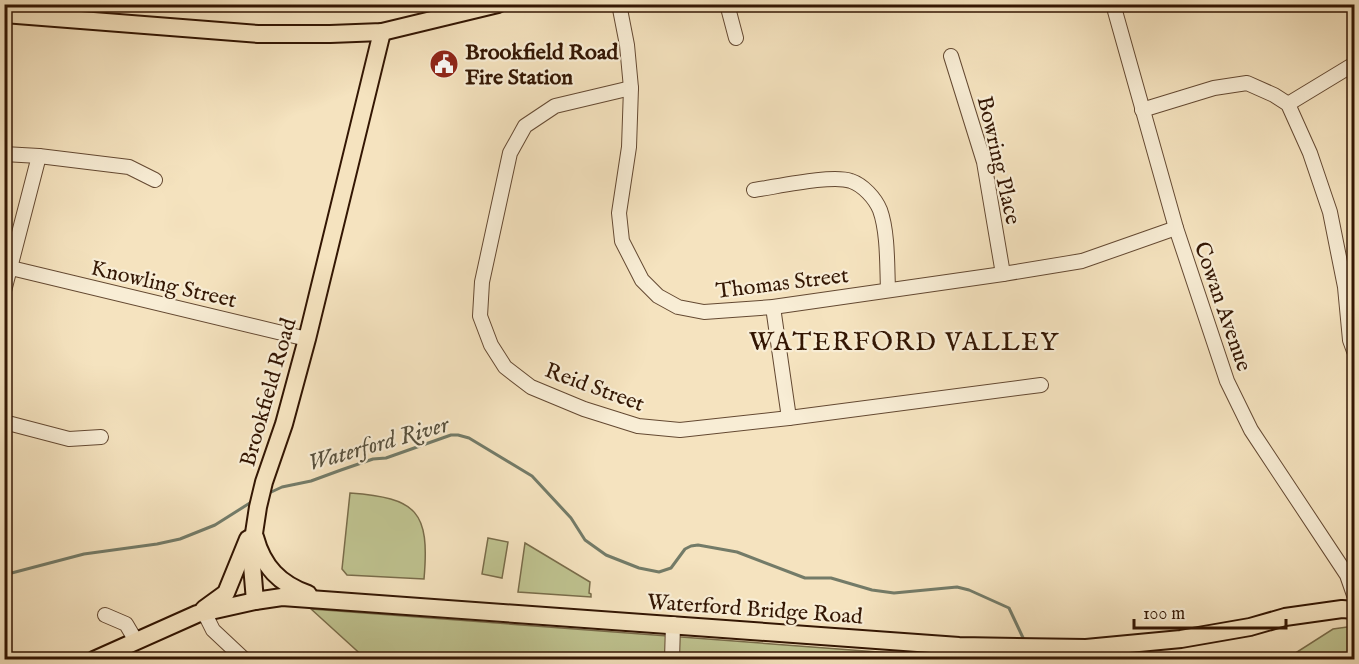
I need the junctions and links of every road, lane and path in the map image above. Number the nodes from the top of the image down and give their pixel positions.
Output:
1 (498, 4) edge
2 (620, 4) edge
3 (727, 4) edge
4 (1113, 4) edge
5 (4, 14) edge
6 (382, 32) junction
7 (736, 38) dead end
8 (951, 56) dead end
9 (1354, 64) edge
10 (631, 88) junction
11 (1288, 104) junction
12 (1142, 110) junction
13 (4, 154) edge
14 (39, 156) junction
15 (155, 180) dead end
16 (754, 190) dead end
17 (1176, 228) junction
18 (11, 268) junction
19 (1003, 274) junction
20 (888, 289) junction
21 (4, 291) edge
22 (773, 307) junction
23 (307, 339) junction
24 (1354, 351) edge
25 (1041, 385) dead end
26 (789, 418) junction
27 (4, 422) edge
28 (102, 437) dead end
29 (254, 528) junction
30 (1354, 595) edge
31 (321, 598) junction
32 (255, 600) junction
33 (1354, 609) edge
34 (200, 613) junction
35 (105, 615) dead end
36 (673, 624) junction
37 (136, 641) junction
38 (94, 660) edge
39 (245, 660) edge
40 (672, 660) edge

1 - 6 main road
2 - 10 street, Thomas Street
3 - 7 street
4 - 12 street, Cowan Avenue
5 - 6 main road
6 - 23 main road, Brookfield Road
8 - 19 street, Bowring Place
9 - 11 street
10 - 22 street, Thomas Street
10 - 26 street, Reid Street
11 - 12 street
11 - 24 street
12 - 17 street, Cowan Avenue
13 - 14 street
14 - 15 street
14 - 18 street
16 - 20 street
17 - 19 street, Thomas Street
17 - 30 street, Cowan Avenue
18 - 21 street
18 - 23 street, Knowling Street
19 - 20 street, Thomas Street
20 - 22 street, Thomas Street
22 - 26 street
23 - 29 main road, Brookfield Road
25 - 26 street, Reid Street
27 - 28 street
29 - 31 main road
29 - 32 main road, Brookfield Road
29 - 34 main road
31 - 32 main road, Waterford Bridge Road
31 - 36 main road, Waterford Bridge Road
32 - 34 main road
33 - 36 main road, Waterford Bridge Road
34 - 37 main road
34 - 39 street
35 - 37 street
36 - 40 street
37 - 38 main road

